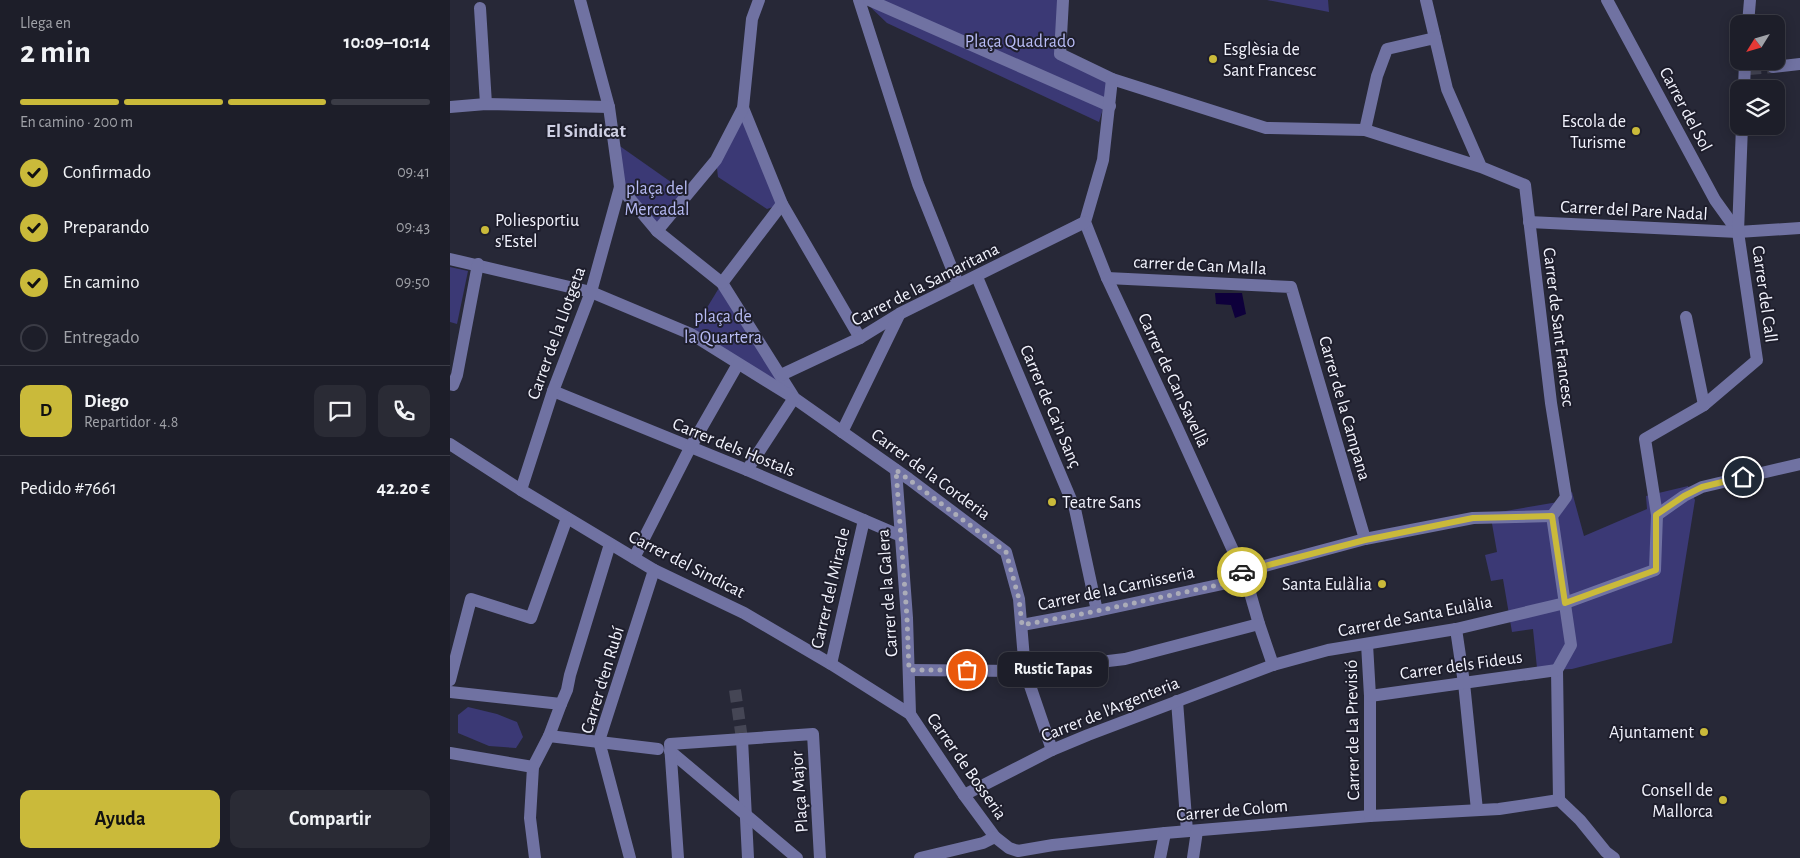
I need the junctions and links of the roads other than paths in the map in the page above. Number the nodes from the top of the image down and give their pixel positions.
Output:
1 (580, 0) edge
2 (759, 0) edge
3 (859, 0) edge
4 (869, 0) edge
5 (1063, 0) edge
6 (1426, 0) edge
7 (1607, 0) edge
8 (1750, 0) edge
9 (480, 8) dead end
10 (1749, 15) edge
11 (1435, 38) junction
12 (1800, 64) edge
13 (1785, 66) tunnel mouth
14 (1112, 79) junction
15 (486, 104) junction
16 (1110, 106) junction
17 (450, 107) edge
18 (610, 107) junction
19 (744, 108) junction
20 (1365, 130) junction
21 (1742, 135) edge
22 (1481, 167) junction
23 (620, 187) junction
24 (782, 204) junction
25 (1085, 222) junction
26 (1529, 222) junction
27 (1800, 228) edge
28 (657, 231) junction
29 (1738, 232) junction
30 (450, 259) edge
31 (478, 264) junction
32 (977, 277) junction
33 (1107, 278) junction
34 (722, 283) junction
35 (958, 284) junction
36 (1291, 287) joint
37 (591, 292) junction
38 (899, 314) junction
39 (1686, 317) dead end
40 (860, 338) junction
41 (738, 364) junction
42 (781, 375) junction
43 (453, 386) dead end
44 (553, 391) junction
45 (794, 398) junction
46 (1704, 405) junction
47 (842, 432) junction
48 (450, 444) edge
49 (690, 448) junction
50 (1800, 464) edge
51 (747, 470) junction
52 (896, 470) junction
53 (521, 490) junction
54 (1656, 515) junction
55 (1552, 516) junction
56 (567, 518) junction
57 (864, 520) junction
58 (901, 536) junction
59 (1365, 540) junction
60 (610, 544) junction
61 (634, 558) junction
62 (654, 570) junction
63 (1244, 575) junction
64 (1565, 603) junction
65 (1097, 611) junction
66 (1259, 624) junction
67 (1022, 625) junction
68 (1456, 629) junction
69 (456, 638) edge
70 (1367, 644) junction
71 (831, 664) junction
72 (1273, 665) junction
73 (909, 670) junction
74 (1025, 670) junction
75 (1558, 670) junction
76 (450, 680) edge
77 (1464, 683) junction
78 (450, 692) edge
79 (1370, 696) junction
80 (1177, 701) junction
81 (560, 704) junction
82 (910, 714) junction
83 (549, 736) junction
84 (742, 739) junction
85 (599, 741) junction
86 (664, 750) junction
87 (1052, 750) junction
88 (450, 753) edge
89 (533, 766) junction
90 (964, 795) junction
91 (1559, 800) junction
92 (1477, 810) junction
93 (746, 816) junction
94 (1370, 816) junction
95 (1192, 831) junction
96 (1165, 833) junction
97 (995, 837) junction
98 (1022, 856) edge
99 (535, 858) edge
100 (630, 858) edge
101 (678, 858) edge
102 (748, 858) edge
103 (797, 858) edge
104 (820, 858) edge
105 (920, 858) edge
106 (1160, 858) edge
107 (1193, 858) edge
108 (1614, 858) edge

1 - 18 street
2 - 19 street
3 - 35 street
4 - 16 street
5 - 14 street
6 - 11 street
7 - 29 street, Carrer del Sol
8 - 10 street
9 - 15 street
11 - 20 street
11 - 22 street
12 - 13 street
14 - 16 street
14 - 20 street
15 - 17 street
15 - 18 street
16 - 25 street
18 - 23 street
19 - 24 street
19 - 28 street
20 - 22 street
21 - 29 street, Carrer del Call
22 - 26 street, Carrer de Sant Francesc
23 - 28 street
23 - 37 street, Carrer de la Llotgeta
24 - 34 street
24 - 40 street
25 - 32 street, Carrer de la Samaritana
25 - 33 street, Carrer de Can Savellà
26 - 29 street, Carrer del Pare Nadal
26 - 55 street, Carrer de Sant Francesc
27 - 29 street, Carrer del Pare Nadal
28 - 34 street
29 - 46 street, Carrer del Call
30 - 31 street
31 - 37 street
31 - 43 street
32 - 35 street, Carrer de la Samaritana
32 - 65 street, Carrer de Ca'n Sanç
33 - 36 street, carrer de Can Malla
33 - 63 street, Carrer de Can Savellà
34 - 42 street
35 - 38 street, Carrer de la Samaritana
36 - 59 street, Carrer de la Campana
37 - 41 street
37 - 44 street, Carrer de la Llotgeta
38 - 40 street, Carrer de la Samaritana
38 - 47 street
39 - 46 street
40 - 42 street, Carrer de la Samaritana
41 - 45 street
41 - 49 street
42 - 45 street
44 - 49 street, Carrer dels Hostals
44 - 53 street, Carrer de la Llotgeta
45 - 47 street, Carrer de la Corderia
45 - 51 street
46 - 54 street
47 - 52 street, Carrer de la Corderia
48 - 53 street, Carrer del Sindicat
49 - 51 street, Carrer dels Hostals
49 - 61 street
50 - 54 street
51 - 57 street, Carrer dels Hostals
52 - 58 street, Carrer de la Galera
52 - 67 street, Carrer de la Corderia
53 - 56 street, Carrer del Sindicat
54 - 64 street, Carrer de Santa Eulàlia
55 - 59 street, Carrer de la Carnisseria
55 - 64 street
56 - 60 street, Carrer del Sindicat
56 - 69 street
57 - 58 street, Carrer dels Hostals
57 - 71 street, Carrer del Miracle
58 - 73 street, Carrer de la Galera
59 - 63 street, Carrer de la Carnisseria
60 - 61 street, Carrer del Sindicat
60 - 81 street
61 - 62 street, Carrer del Sindicat
62 - 71 street, Carrer del Sindicat
62 - 85 street, Carrer d'en Rubí
63 - 65 street, Carrer de la Carnisseria
63 - 66 street, Carrer de Can Savellà
64 - 68 street, Carrer de Santa Eulàlia
64 - 75 street
65 - 67 street, Carrer de la Carnisseria
66 - 72 street, Carrer de Can Savellà
66 - 74 street
67 - 74 street, Carrer de la Corderia
68 - 70 street, Carrer de Santa Eulàlia
68 - 77 street
69 - 76 street
70 - 72 street, Carrer de Santa Eulàlia
70 - 79 street, Carrer de La Previsió
71 - 82 street, Carrer del Sindicat
72 - 80 street, Carrer de l'Argenteria
73 - 74 street
73 - 82 street, Carrer de la Galera
74 - 87 street, Carrer de la Corderia
75 - 77 street, Carrer dels Fideus
75 - 91 street
77 - 79 street, Carrer dels Fideus
77 - 92 street
78 - 81 street
79 - 94 street, Carrer de La Previsió
80 - 87 street, Carrer de l'Argenteria
80 - 95 street
81 - 83 street
82 - 90 street, Carrer de Bosseria
83 - 85 street
83 - 89 street
84 - 86 street, Plaça Major
84 - 93 street
84 - 104 street, Plaça Major
85 - 86 street
85 - 100 street, Carrer d'en Rubí
86 - 93 street, Plaça Major
86 - 101 street
87 - 90 street, Carrer de l'Argenteria
88 - 89 street
89 - 99 street
90 - 97 street, Carrer de Bosseria
91 - 92 street, Carrer de Colom
91 - 108 street
92 - 94 street, Carrer de Colom
93 - 102 street
93 - 103 street, Plaça Major
94 - 95 street, Carrer de Colom
95 - 96 street, Carrer de Colom
95 - 107 street
96 - 98 street, Carrer de Colom
96 - 106 street
97 - 98 street, Carrer de Colom
97 - 105 street

